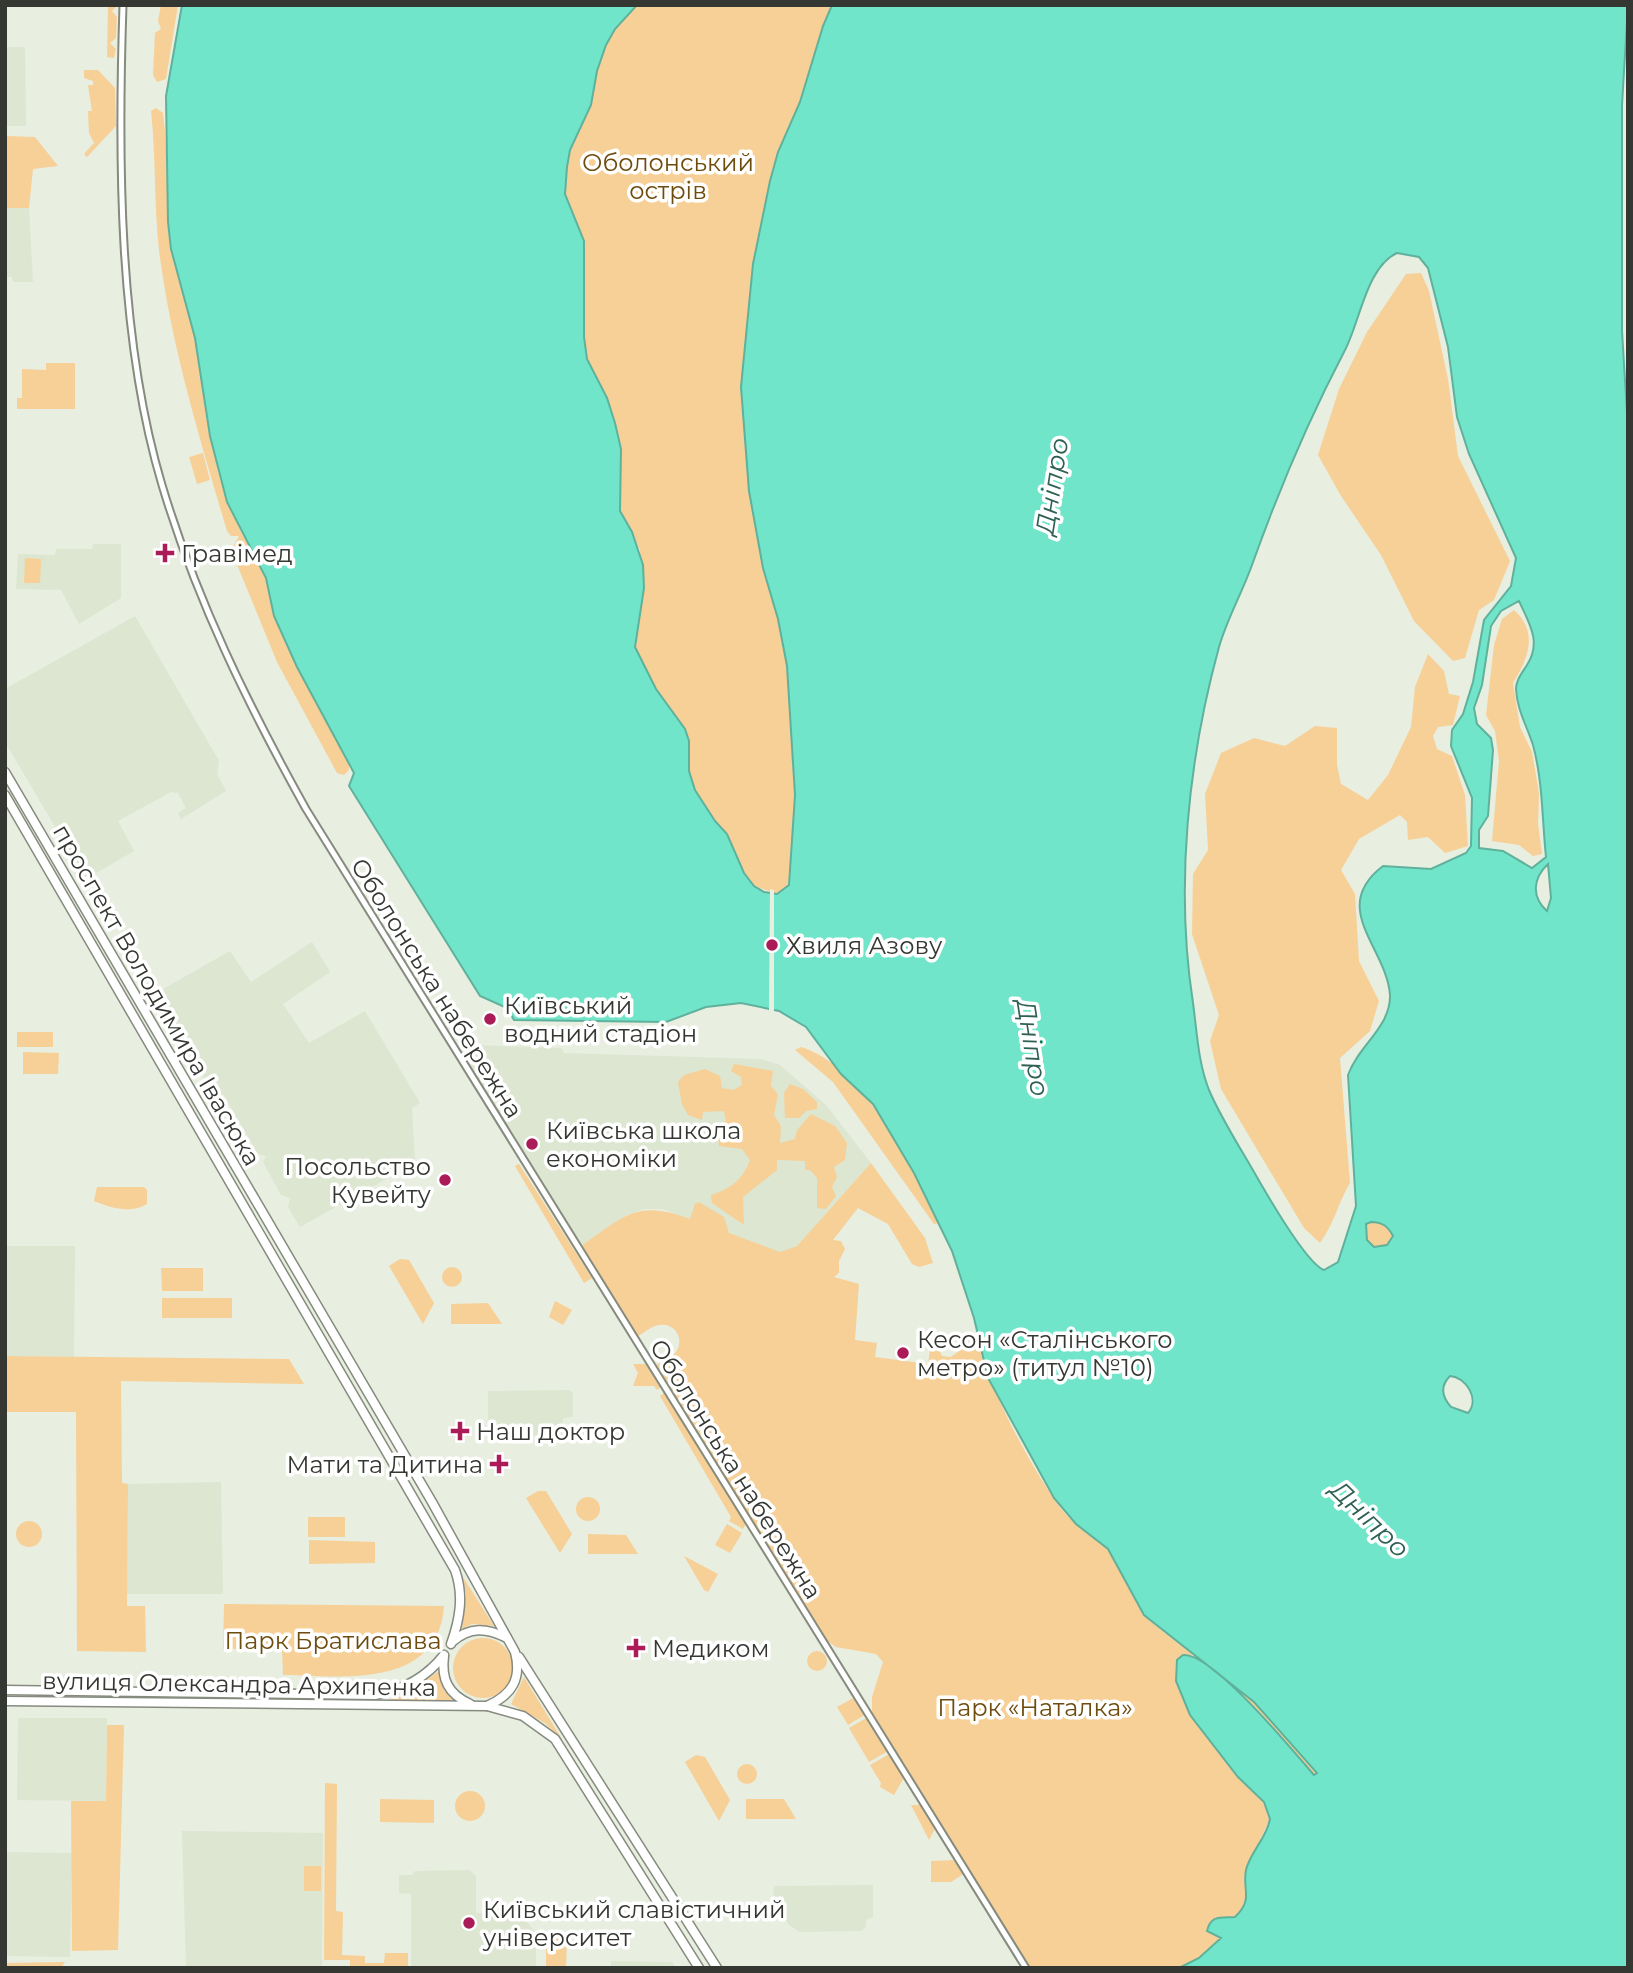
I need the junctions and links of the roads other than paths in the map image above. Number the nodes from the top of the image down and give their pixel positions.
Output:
1 (123, 5) edge
2 (5, 772) edge
3 (5, 795) edge
4 (291, 1263) junction
5 (280, 1269) junction
6 (507, 1638) junction
7 (450, 1644) junction
8 (515, 1652) junction
9 (444, 1655) junction
10 (5, 1690) edge
11 (5, 1701) edge
12 (473, 1706) junction
13 (487, 1706) junction
14 (699, 1968) edge
15 (717, 1968) edge
16 (1027, 1968) edge

1 - 16 street, Оболонська набережна
2 - 4 main road, проспект Володимира Івасюка
3 - 5 main road, проспект Володимира Івасюка
4 - 5 main road
4 - 6 main road, проспект Володимира Івасюка
5 - 7 main road, проспект Володимира Івасюка
6 - 7 main road
6 - 8 main road
7 - 9 main road
8 - 13 main road
8 - 15 main road
9 - 10 main road, вулиця Олександра Архипенка
9 - 12 main road
11 - 12 main road, вулиця Олександра Архипенка
12 - 13 main road
13 - 14 main road

